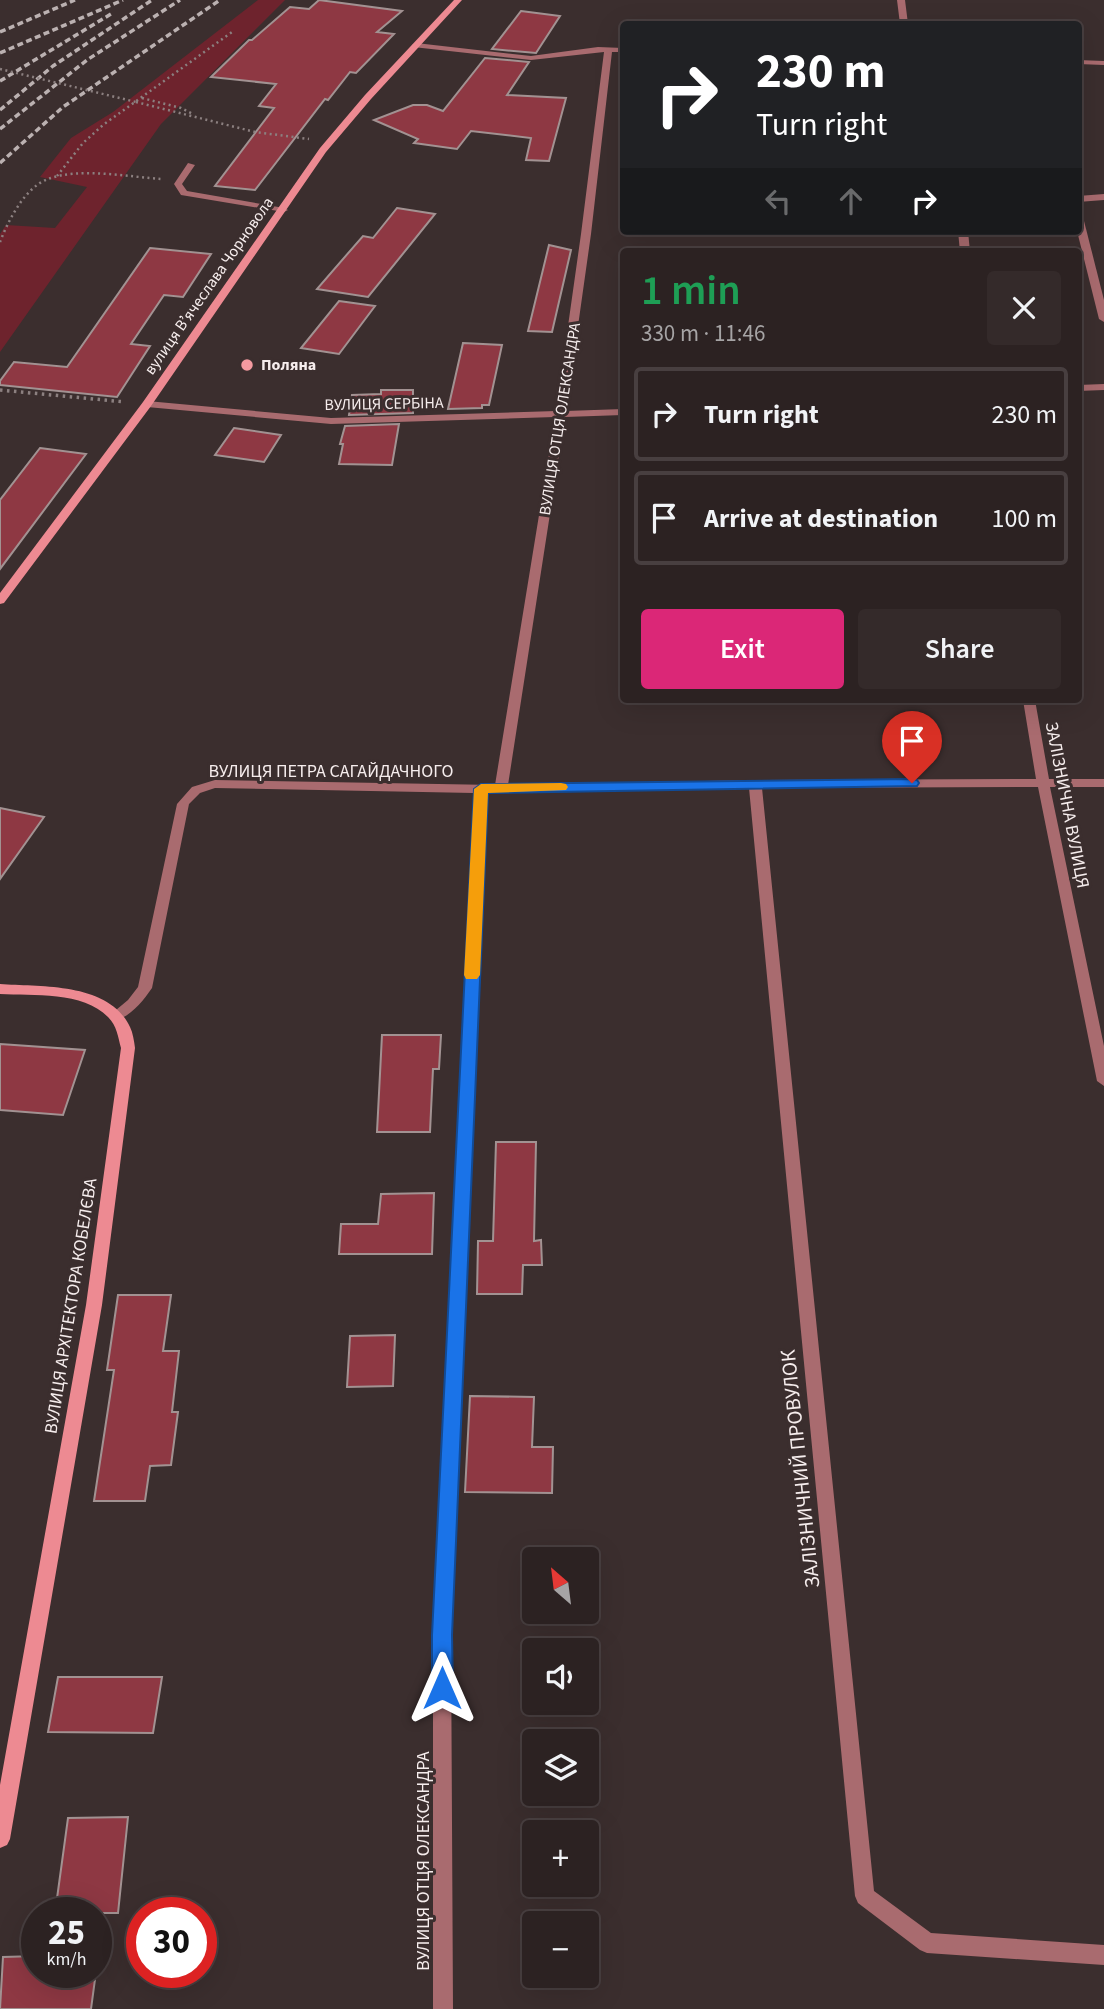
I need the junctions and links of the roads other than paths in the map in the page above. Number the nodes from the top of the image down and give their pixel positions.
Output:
1 (458, 0) edge
2 (901, 0) edge
3 (904, 21) edge
4 (415, 45) junction
5 (608, 49) junction
6 (620, 50) edge
7 (1082, 62) edge
8 (1104, 63) edge
9 (191, 165) dead end
10 (1104, 197) edge
11 (1082, 199) edge
12 (284, 210) junction
13 (1082, 233) edge
14 (1104, 319) edge
15 (1104, 387) edge
16 (1082, 388) edge
17 (147, 404) junction
18 (620, 412) edge
19 (562, 415) junction
20 (0, 601) edge
21 (1030, 703) edge
22 (1043, 783) junction
23 (1104, 783) edge
24 (755, 784) junction
25 (501, 788) junction
26 (481, 789) junction
27 (0, 989) edge
28 (117, 1015) junction
29 (1104, 1081) edge
30 (0, 1839) edge
31 (1104, 1955) edge
32 (443, 2009) edge

1 - 4 street, вулиця Вʼячеслава Чорновола
2 - 3 street
4 - 5 street
4 - 12 street, вулиця Вʼячеслава Чорновола
5 - 6 street
5 - 19 street, ВУЛИЦЯ ОТЦЯ ОЛЕКСАНДРА
7 - 8 street
9 - 12 lane
10 - 11 street
12 - 17 street, вулиця Вʼячеслава Чорновола
13 - 14 street
15 - 16 street
17 - 19 street, ВУЛИЦЯ СЕРБІНА
17 - 20 street, вулиця Вʼячеслава Чорновола
18 - 19 street, ВУЛИЦЯ СЕРБІНА
19 - 25 street, ВУЛИЦЯ ОТЦЯ ОЛЕКСАНДРА
21 - 22 street, ЗАЛІЗНИЧНА ВУЛИЦЯ
22 - 23 street, ВУЛИЦЯ ПЕТРА САГАЙДАЧНОГО
22 - 24 street, ВУЛИЦЯ ПЕТРА САГАЙДАЧНОГО
22 - 29 street, ЗАЛІЗНИЧНА ВУЛИЦЯ
24 - 25 street, ВУЛИЦЯ ПЕТРА САГАЙДАЧНОГО
24 - 31 street, ЗАЛІЗНИЧНИЙ ПРОВУЛОК
25 - 26 street, ВУЛИЦЯ ПЕТРА САГАЙДАЧНОГО
26 - 28 street, ВУЛИЦЯ ПЕТРА САГАЙДАЧНОГО
26 - 32 street, ВУЛИЦЯ ОТЦЯ ОЛЕКСАНДРА
27 - 28 street
28 - 30 street, ВУЛИЦЯ АРХІТЕКТОРА КОБЕЛЄВА

